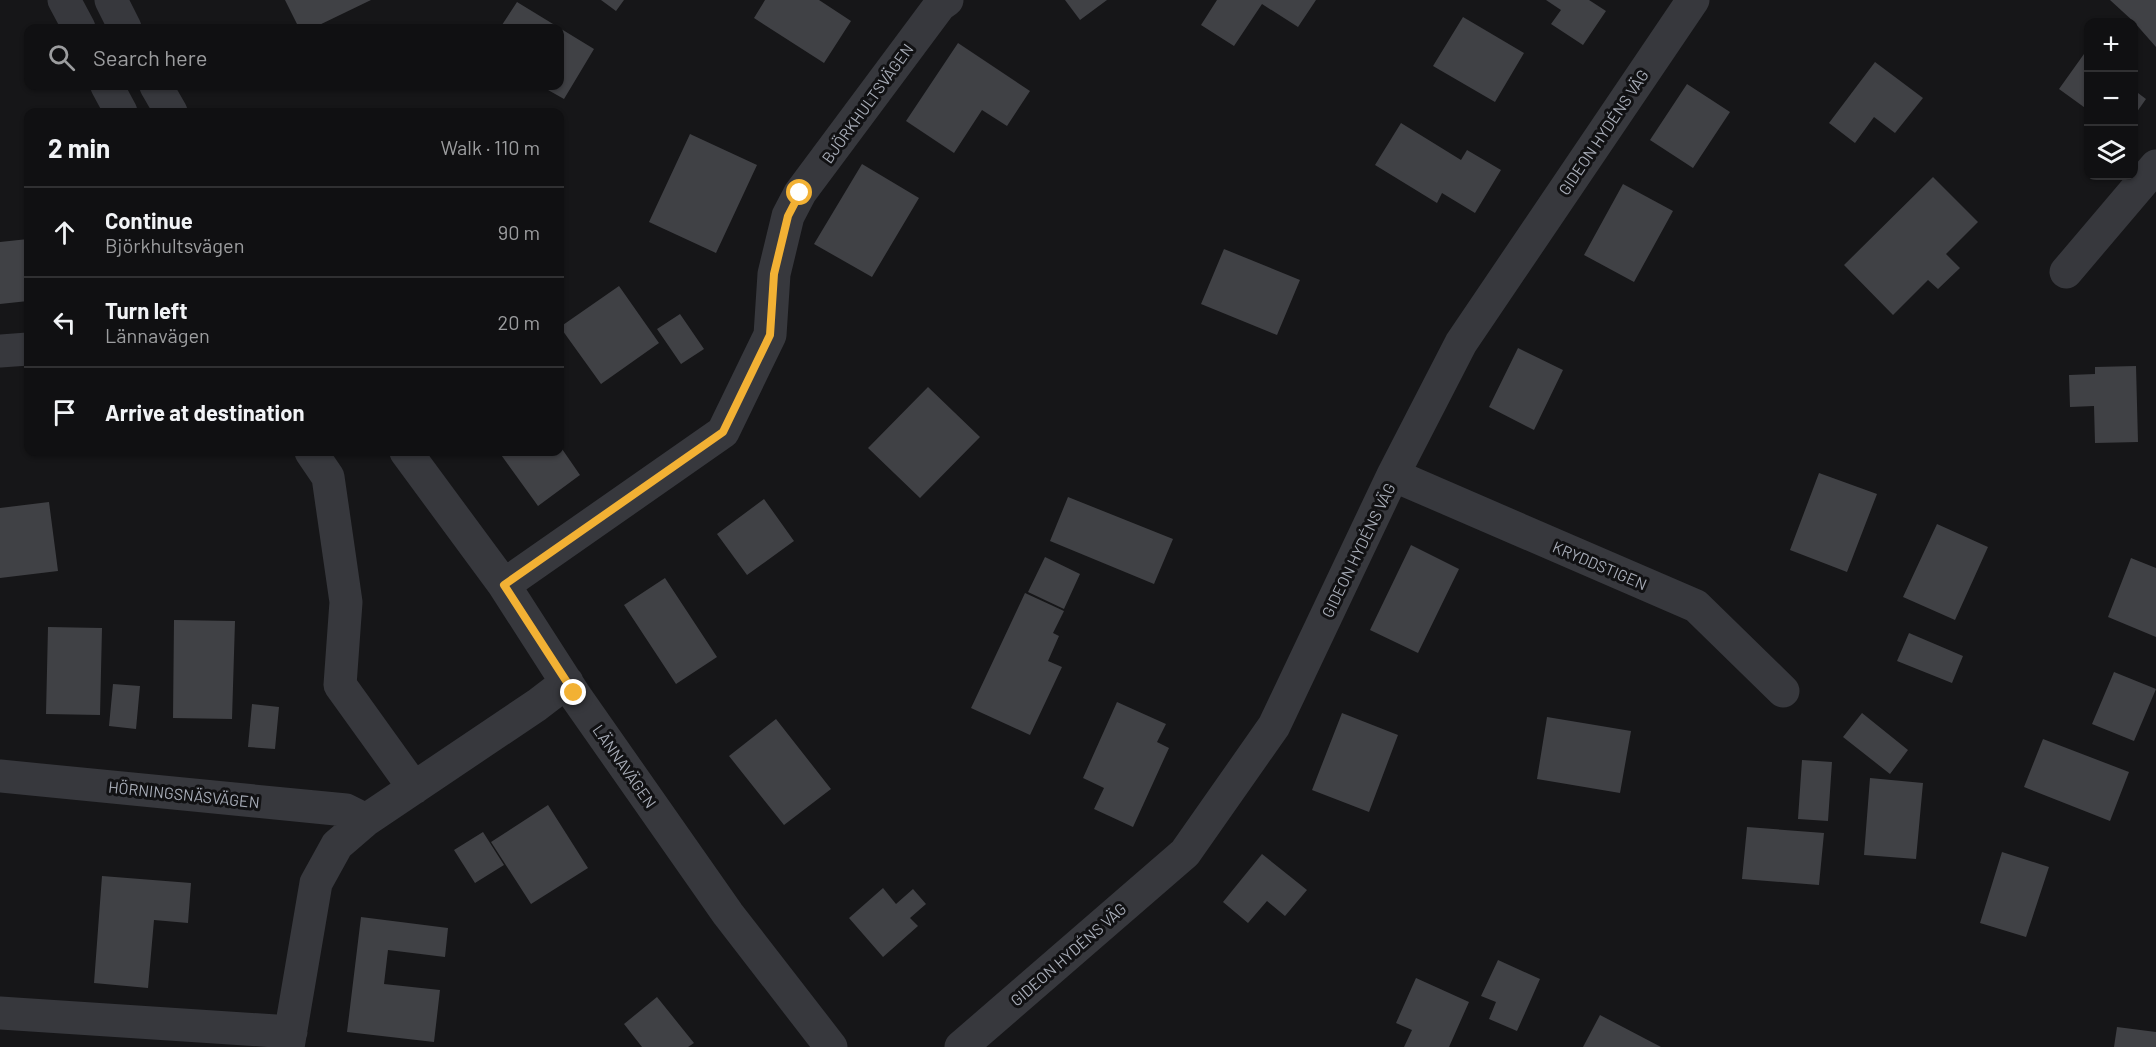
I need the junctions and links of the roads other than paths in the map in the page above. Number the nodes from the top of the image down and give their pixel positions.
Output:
1 (64, 0) edge
2 (111, 0) edge
3 (1693, 0) edge
4 (939, 2) edge
5 (77, 24) edge
6 (123, 24) edge
7 (109, 90) edge
8 (158, 90) edge
9 (119, 108) edge
10 (169, 108) edge
11 (2156, 166) edge
12 (2066, 272) dead end
13 (24, 349) edge
14 (0, 351) edge
15 (314, 456) edge
16 (409, 456) edge
17 (1393, 475) junction
18 (504, 585) junction
19 (567, 682) junction
20 (1783, 691) dead end
21 (0, 776) edge
22 (414, 788) junction
23 (366, 820) junction
24 (0, 1012) edge
25 (289, 1040) edge
26 (831, 1047) edge
27 (961, 1047) edge

1 - 5 street
2 - 6 street
3 - 17 street, GIDEON HYDÉNS VÄG
4 - 18 street, BJÖRKHULTSVÄGEN
7 - 9 street
8 - 10 street
11 - 12 street
13 - 14 street
15 - 22 street
16 - 18 street, LÄNNAVÄGEN
17 - 20 street, KRYDDSTIGEN
17 - 27 street, GIDEON HYDÉNS VÄG
18 - 19 street, LÄNNAVÄGEN
19 - 22 street
19 - 26 street, LÄNNAVÄGEN
21 - 23 street, HÖRNINGSNÄSVÄGEN
22 - 23 street
23 - 25 street
24 - 25 street

